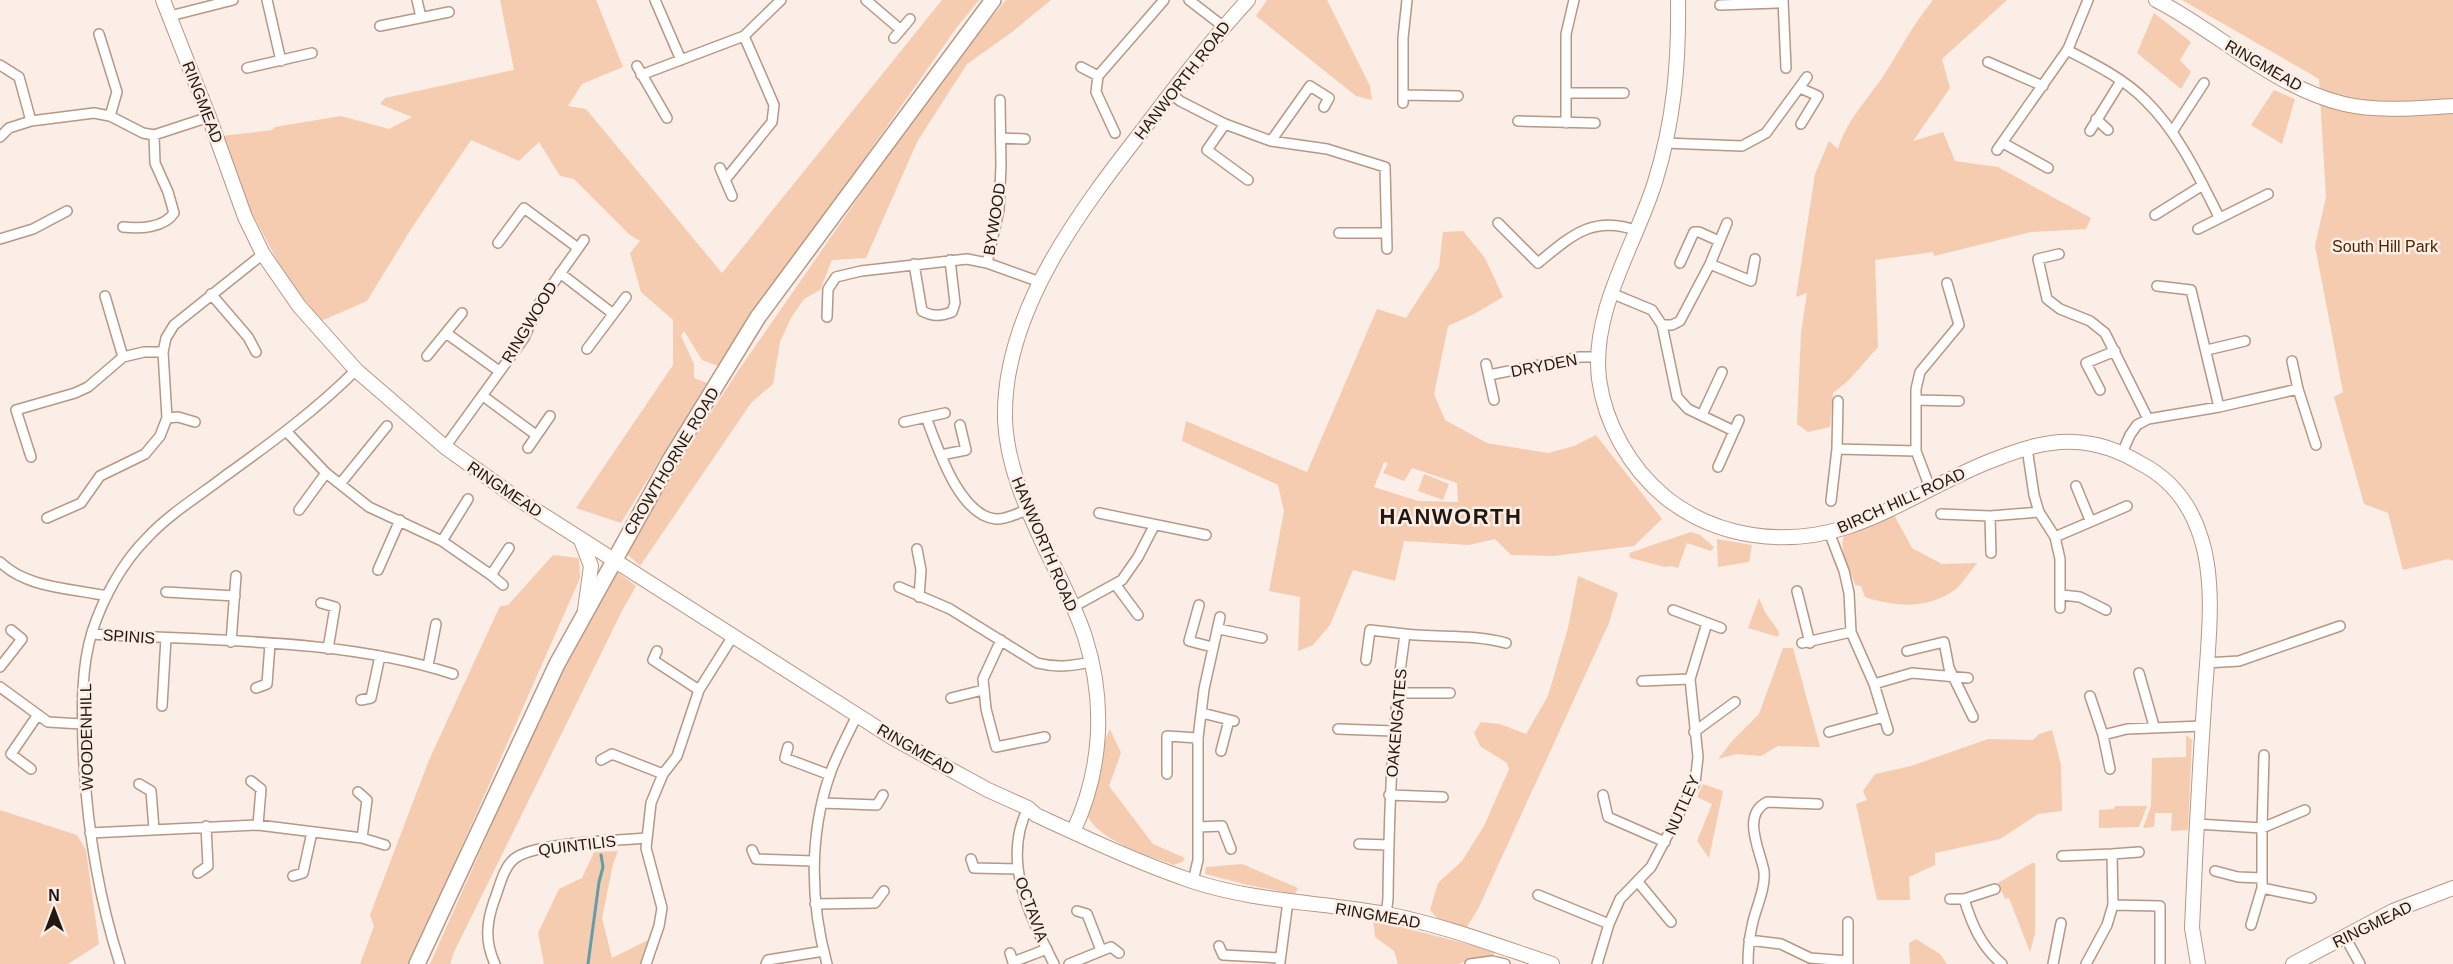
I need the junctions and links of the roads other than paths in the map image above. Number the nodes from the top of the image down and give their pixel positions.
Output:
1 (163, 0) edge
2 (232, 0) edge
3 (267, 0) edge
4 (417, 0) edge
5 (655, 0) edge
6 (781, 0) edge
7 (866, 0) edge
8 (993, 0) edge
9 (1164, 0) edge
10 (1189, 0) edge
11 (1248, 0) edge
12 (1407, 0) edge
13 (1574, 0) edge
14 (1678, 0) edge
15 (1783, 0) edge
16 (2088, 0) edge
17 (2156, 0) edge
18 (1720, 5) dead end
19 (449, 12) dead end
20 (170, 16) junction
21 (421, 17) junction
22 (910, 19) dead end
23 (380, 26) dead end
24 (1224, 27) junction
25 (901, 30) junction
26 (99, 34) dead end
27 (744, 36) junction
28 (894, 38) dead end
29 (2067, 50) junction
30 (312, 54) dead end
31 (681, 60) junction
32 (281, 61) junction
33 (1988, 63) dead end
34 (0, 65) edge
35 (1081, 66) dead end
36 (247, 68) dead end
37 (1786, 68) dead end
38 (1098, 76) junction
39 (1807, 77) dead end
40 (2121, 81) junction
41 (2204, 83) dead end
42 (2043, 86) junction
43 (1800, 88) junction
44 (1171, 93) junction
45 (1566, 93) junction
46 (1624, 93) dead end
47 (1458, 96) dead end
48 (1000, 100) dead end
49 (2453, 106) edge
50 (1324, 107) dead end
51 (110, 116) junction
52 (209, 117) junction
53 (667, 118) dead end
54 (2096, 119) junction
55 (31, 121) junction
56 (1518, 121) dead end
57 (1566, 123) junction
58 (1595, 123) dead end
59 (1225, 124) junction
60 (1801, 124) dead end
61 (2108, 130) dead end
62 (2090, 131) dead end
63 (2172, 132) junction
64 (1115, 133) dead end
65 (154, 135) junction
66 (0, 137) edge
67 (1001, 138) junction
68 (1025, 138) dead end
69 (1271, 141) junction
70 (1665, 144) junction
71 (720, 168) dead end
72 (2049, 168) dead end
73 (726, 180) junction
74 (1248, 180) dead end
75 (2203, 185) junction
76 (2268, 194) dead end
77 (732, 196) dead end
78 (67, 212) dead end
79 (2155, 215) dead end
80 (2219, 217) junction
81 (1498, 223) dead end
82 (1727, 223) dead end
83 (123, 227) dead end
84 (2198, 229) dead end
85 (1638, 231) junction
86 (1339, 233) dead end
87 (1386, 233) junction
88 (0, 239) edge
89 (1719, 241) junction
90 (498, 243) dead end
91 (1387, 249) dead end
92 (263, 254) junction
93 (2059, 254) dead end
94 (1755, 259) dead end
95 (950, 261) junction
96 (987, 263) junction
97 (1538, 263) junction
98 (1680, 263) dead end
99 (914, 264) junction
100 (1710, 264) junction
101 (1530, 271) dead end
102 (560, 273) junction
103 (1040, 282) junction
104 (1947, 283) dead end
105 (2157, 286) dead end
106 (1611, 293) junction
107 (211, 294) junction
108 (105, 296) dead end
109 (626, 297) dead end
110 (462, 313) dead end
111 (612, 313) junction
112 (827, 317) dead end
113 (1662, 325) junction
114 (446, 333) junction
115 (2245, 341) dead end
116 (587, 349) dead end
117 (2207, 350) junction
118 (2115, 351) junction
119 (163, 352) junction
120 (256, 352) dead end
121 (427, 356) dead end
122 (123, 357) junction
123 (1600, 357) junction
124 (2292, 361) dead end
125 (1486, 363) dead end
126 (356, 370) junction
127 (499, 371) junction
128 (1722, 372) dead end
129 (1489, 375) junction
130 (2298, 389) junction
131 (2100, 390) dead end
132 (483, 396) junction
133 (1494, 400) dead end
134 (1916, 400) junction
135 (1838, 401) dead end
136 (1959, 401) dead end
137 (2219, 407) junction
138 (945, 413) dead end
139 (1702, 415) junction
140 (550, 416) dead end
141 (926, 417) junction
142 (166, 418) junction
143 (2148, 419) junction
144 (1739, 420) dead end
145 (195, 423) dead end
146 (904, 423) dead end
147 (960, 425) dead end
148 (387, 426) dead end
149 (286, 431) junction
150 (1734, 431) junction
151 (536, 435) junction
152 (2316, 446) dead end
153 (445, 447) junction
154 (528, 448) dead end
155 (1837, 448) junction
156 (2027, 448) junction
157 (1916, 451) junction
158 (2122, 453) junction
159 (941, 455) junction
160 (31, 457) dead end
161 (1718, 467) dead end
162 (326, 473) junction
163 (340, 484) junction
164 (2076, 486) dead end
165 (1930, 488) junction
166 (468, 499) dead end
167 (1832, 501) dead end
168 (2127, 506) dead end
169 (299, 510) dead end
170 (1027, 510) junction
171 (2039, 512) junction
172 (1099, 513) dead end
173 (1941, 514) dead end
174 (1990, 516) junction
175 (47, 518) dead end
176 (400, 520) junction
177 (2090, 520) junction
178 (1154, 525) junction
179 (1829, 532) junction
180 (1206, 535) dead end
181 (2055, 537) junction
182 (581, 540) junction
183 (442, 541) junction
184 (509, 549) dead end
185 (917, 549) dead end
186 (1991, 552) dead end
187 (613, 560) junction
188 (0, 562) edge
189 (378, 570) dead end
190 (491, 574) junction
191 (236, 576) dead end
192 (1115, 584) junction
193 (503, 585) dead end
194 (899, 587) dead end
195 (1797, 591) dead end
196 (166, 592) dead end
197 (2062, 595) junction
198 (107, 596) junction
199 (235, 596) junction
200 (919, 597) junction
201 (321, 603) dead end
202 (1199, 605) dead end
203 (1073, 607) junction
204 (2060, 608) dead end
205 (1673, 610) dead end
206 (2106, 610) dead end
207 (584, 612) junction
208 (1138, 615) dead end
209 (1220, 617) dead end
210 (1707, 623) junction
211 (436, 624) dead end
212 (2340, 626) dead end
213 (1721, 628) dead end
214 (1219, 629) junction
215 (11, 630) dead end
216 (1851, 632) junction
217 (92, 633) junction
218 (1405, 634) junction
219 (733, 636) junction
220 (166, 638) junction
221 (1262, 639) dead end
222 (1001, 640) junction
223 (231, 642) junction
224 (1506, 643) dead end
225 (270, 644) junction
226 (1212, 647) junction
227 (328, 649) junction
228 (657, 651) dead end
229 (1907, 651) dead end
230 (380, 656) junction
231 (1366, 660) dead end
232 (1091, 662) junction
233 (2206, 663) junction
234 (428, 666) junction
235 (0, 667) edge
236 (2139, 673) dead end
237 (453, 674) dead end
238 (1954, 677) junction
239 (1968, 678) dead end
240 (1690, 679) junction
241 (1642, 681) dead end
242 (1874, 684) junction
243 (0, 687) edge
244 (256, 688) dead end
245 (699, 690) junction
246 (983, 690) junction
247 (1398, 693) junction
248 (1450, 693) dead end
249 (2090, 696) dead end
250 (951, 698) dead end
251 (361, 700) dead end
252 (1735, 702) dead end
253 (162, 706) dead end
254 (1202, 713) junction
255 (857, 715) junction
256 (37, 716) junction
257 (1884, 717) junction
258 (1973, 717) dead end
259 (82, 724) junction
260 (2154, 726) junction
261 (2202, 726) junction
262 (1338, 729) dead end
263 (1888, 730) dead end
264 (1393, 731) junction
265 (1694, 732) junction
266 (1829, 732) dead end
267 (2103, 735) junction
268 (1157, 736) dead end
269 (1167, 736) junction
270 (1045, 737) dead end
271 (1198, 738) junction
272 (788, 747) dead end
273 (1221, 751) dead end
274 (2264, 755) dead end
275 (601, 760) dead end
276 (31, 769) dead end
277 (2110, 769) dead end
278 (663, 774) junction
279 (1167, 774) dead end
280 (830, 775) junction
281 (251, 781) dead end
282 (139, 784) dead end
283 (358, 792) dead end
284 (884, 795) dead end
285 (1389, 795) junction
286 (1603, 795) dead end
287 (1443, 797) dead end
288 (823, 803) junction
289 (1818, 804) dead end
290 (1028, 808) junction
291 (2305, 810) dead end
292 (2197, 824) junction
293 (258, 825) junction
294 (206, 826) junction
295 (1198, 826) junction
296 (2262, 828) junction
297 (154, 829) junction
298 (1075, 829) junction
299 (312, 832) junction
300 (90, 833) junction
301 (362, 838) junction
302 (646, 838) junction
303 (1665, 842) junction
304 (1359, 844) dead end
305 (1389, 844) junction
306 (385, 845) dead end
307 (1231, 849) dead end
308 (752, 850) dead end
309 (2139, 852) dead end
310 (2112, 854) junction
311 (2062, 856) dead end
312 (971, 859) dead end
313 (813, 861) junction
314 (1018, 869) junction
315 (2215, 871) dead end
316 (198, 873) dead end
317 (293, 876) dead end
318 (1193, 881) junction
319 (1638, 882) junction
320 (2262, 883) junction
321 (2453, 888) edge
322 (1995, 889) dead end
323 (884, 891) dead end
324 (2160, 895) dead end
325 (1538, 896) dead end
326 (2311, 898) dead end
327 (1950, 899) dead end
328 (1964, 899) junction
329 (1288, 901) junction
330 (815, 904) junction
331 (2113, 905) junction
332 (2160, 906) junction
333 (1077, 911) dead end
334 (1386, 914) junction
335 (1671, 922) dead end
336 (1848, 922) dead end
337 (2061, 923) dead end
338 (1609, 924) junction
339 (2251, 925) dead end
340 (2344, 935) junction
341 (1749, 939) junction
342 (1219, 946) dead end
343 (1047, 950) junction
344 (1101, 950) junction
345 (824, 951) junction
346 (1119, 953) dead end
347 (1011, 960) edge
348 (1280, 961) edge
349 (1848, 963) edge
350 (2160, 963) edge
351 (120, 964) edge
352 (417, 964) edge
353 (495, 964) edge
354 (646, 964) edge
355 (766, 964) edge
356 (828, 964) edge
357 (1054, 964) edge
358 (1069, 964) edge
359 (1470, 964) edge
360 (1506, 964) edge
361 (1552, 964) edge
362 (1597, 964) edge
363 (1748, 964) edge
364 (2002, 964) edge
365 (2053, 964) edge
366 (2086, 964) edge
367 (2198, 964) edge
368 (2293, 964) edge
369 (2360, 964) edge

1 - 20 street, RINGMEAD
2 - 20 street
3 - 32 street
4 - 21 street
5 - 31 street
6 - 27 street
7 - 25 street
8 - 187 main road, CROWTHORNE ROAD
9 - 38 street
10 - 24 street
11 - 24 street, HANWORTH ROAD
12 - 47 street
13 - 45 street
14 - 70 street, BIRCH HILL ROAD
15 - 18 street
15 - 37 street
16 - 29 street
17 - 49 street, RINGMEAD
19 - 21 street
20 - 52 street, RINGMEAD
21 - 23 street
22 - 25 street
24 - 44 street, HANWORTH ROAD
25 - 28 street
26 - 51 street
27 - 31 street
27 - 73 street
29 - 40 street
29 - 42 street
30 - 32 street
31 - 53 street
32 - 36 street
33 - 42 street
34 - 55 street
35 - 38 street
38 - 64 street
39 - 43 street
40 - 54 street
40 - 63 street
41 - 63 street
42 - 72 street
43 - 60 street
43 - 70 street
44 - 59 street
44 - 103 street, HANWORTH ROAD
45 - 46 street
45 - 57 street
48 - 67 street, BYWOOD
50 - 69 street
51 - 55 street
51 - 65 street
52 - 65 street
52 - 92 street, RINGMEAD
54 - 61 street
54 - 62 street
55 - 66 street
56 - 57 street
57 - 58 street
59 - 69 street
59 - 74 street
63 - 75 street
65 - 83 street
67 - 68 street
67 - 96 street, BYWOOD
69 - 87 street
70 - 85 street, BIRCH HILL ROAD
71 - 73 street
73 - 77 street
75 - 79 street
75 - 80 street
76 - 80 street
78 - 88 street
80 - 84 street
81 - 97 street
82 - 89 street
85 - 97 street
85 - 106 street, BIRCH HILL ROAD
86 - 87 street
87 - 91 street
89 - 98 street
89 - 100 street
90 - 102 street, RINGWOOD
92 - 107 street
92 - 126 street, RINGMEAD
93 - 118 street
94 - 100 street
95 - 96 street, BYWOOD
95 - 99 street, BYWOOD
95 - 99 street
96 - 103 street, BYWOOD
97 - 101 street
99 - 112 street, BYWOOD
100 - 113 street
102 - 111 street, RINGWOOD
102 - 127 street, RINGWOOD
103 - 170 street, HANWORTH ROAD
104 - 134 street
105 - 117 street
106 - 113 street
106 - 123 street, BIRCH HILL ROAD
107 - 119 street
107 - 120 street
108 - 122 street
109 - 111 street
110 - 114 street
111 - 116 street
113 - 139 street
114 - 121 street
114 - 127 street, RINGWOOD
115 - 117 street
117 - 137 street
118 - 131 street
118 - 143 street
119 - 122 street
119 - 142 street
122 - 160 street
123 - 129 street, DRYDEN
123 - 179 street, BIRCH HILL ROAD
124 - 130 street
125 - 129 street, DRYDEN
126 - 149 street, WOODENHILL
126 - 153 street, RINGMEAD
127 - 132 street, RINGWOOD
128 - 139 street
129 - 133 street, DRYDEN
130 - 137 street
130 - 152 street
132 - 151 street
132 - 153 street, RINGWOOD
134 - 136 street
134 - 157 street
135 - 155 street
137 - 143 street
138 - 141 street
139 - 150 street
140 - 151 street
141 - 146 street
141 - 159 street
142 - 145 street
142 - 175 street
143 - 158 street
144 - 150 street
147 - 159 street
148 - 163 street
149 - 162 street
149 - 198 street, WOODENHILL
150 - 161 street
151 - 154 street
153 - 182 street, RINGMEAD
155 - 157 street
155 - 167 street
156 - 158 street, BIRCH HILL ROAD
156 - 165 street, BIRCH HILL ROAD
156 - 171 street
157 - 165 street
158 - 233 street, BIRCH HILL ROAD
159 - 170 street
162 - 163 street
162 - 169 street
163 - 176 street
164 - 177 street
165 - 179 street, BIRCH HILL ROAD
166 - 183 street
168 - 177 street
170 - 203 street, HANWORTH ROAD
171 - 174 street
171 - 181 street
172 - 178 street
173 - 174 street
174 - 186 street
176 - 183 street
176 - 189 street
177 - 181 street
178 - 180 street
178 - 192 street
179 - 216 street
181 - 197 street
182 - 187 street, RINGMEAD
182 - 207 street
183 - 190 street
184 - 190 street
185 - 200 street
187 - 207 main road, CROWTHORNE ROAD
187 - 219 street, RINGMEAD
188 - 198 street
190 - 193 street
191 - 199 street
192 - 203 street
192 - 208 street
194 - 200 street
195 - 216 street
196 - 199 street
197 - 204 street
197 - 206 street
198 - 217 street, WOODENHILL
199 - 223 street
200 - 222 street
201 - 227 street
202 - 226 street
203 - 232 street, HANWORTH ROAD
205 - 210 street
207 - 352 main road, CROWTHORNE ROAD
209 - 214 street
210 - 213 street
210 - 240 street, NUTLEY
211 - 234 street
212 - 233 street
214 - 221 street
214 - 226 street
215 - 235 street
216 - 242 street
217 - 220 street, SPINIS
217 - 259 street, WOODENHILL
218 - 224 street
218 - 231 street
218 - 247 street, OAKENGATES
219 - 245 street
219 - 255 street, RINGMEAD
220 - 223 street, SPINIS
220 - 253 street, SPINIS
222 - 232 street
222 - 246 street
223 - 225 street, SPINIS
225 - 227 street, SPINIS
225 - 244 street
226 - 254 street
227 - 230 street, SPINIS
228 - 245 street
229 - 238 street
230 - 234 street, SPINIS
230 - 251 street
232 - 298 street, HANWORTH ROAD
233 - 261 street, BIRCH HILL ROAD
234 - 237 street, SPINIS
236 - 260 street
238 - 239 street
238 - 242 street
238 - 258 street
240 - 241 street
240 - 265 street, NUTLEY
242 - 257 street
243 - 256 street
245 - 278 street
246 - 250 street
246 - 270 street
247 - 248 street
247 - 264 street, OAKENGATES
249 - 267 street
252 - 265 street
254 - 271 street
254 - 273 street
255 - 280 street
255 - 290 street, RINGMEAD
256 - 259 street
256 - 276 street
257 - 263 street
257 - 266 street
259 - 300 street, WOODENHILL
260 - 261 street
260 - 267 street
261 - 292 street, BIRCH HILL ROAD
262 - 264 street
264 - 285 street, OAKENGATES
265 - 303 street, NUTLEY
267 - 277 street
268 - 269 street
269 - 271 street
269 - 279 street
271 - 295 street
272 - 280 street
274 - 296 street
275 - 278 street
278 - 302 street
280 - 288 street
281 - 293 street
282 - 297 street
283 - 301 street
284 - 288 street
285 - 287 street
285 - 305 street, OAKENGATES
286 - 303 street, NUTLEY
288 - 313 street
289 - 341 street
290 - 298 street, RINGMEAD
290 - 314 street, OCTAVIA
291 - 296 street
292 - 296 street
292 - 367 street, BIRCH HILL ROAD
293 - 294 street
293 - 299 street
294 - 297 street
294 - 316 street
295 - 307 street
295 - 318 street
296 - 320 street
297 - 300 street
298 - 318 street, RINGMEAD
299 - 301 street
299 - 317 street
300 - 351 street, WOODENHILL
301 - 306 street
302 - 353 street, QUINTILIS
302 - 354 street
303 - 319 street, NUTLEY
304 - 305 street
305 - 334 street, OAKENGATES
308 - 313 street
309 - 310 street
310 - 311 street
310 - 331 street
312 - 314 street, OCTAVIA
313 - 330 street
314 - 343 street, OCTAVIA
315 - 320 street
318 - 329 street, RINGMEAD
319 - 335 street
319 - 338 street, NUTLEY
320 - 326 street
320 - 339 street
321 - 340 street, RINGMEAD
322 - 328 street
323 - 330 street
324 - 332 street
325 - 338 street
327 - 328 street
328 - 364 street
329 - 334 street, RINGMEAD
329 - 348 street
330 - 345 street
331 - 332 street
331 - 366 street
332 - 350 street
333 - 344 street
334 - 361 street, RINGMEAD
336 - 349 street
337 - 365 street
338 - 362 street, NUTLEY
340 - 368 street, RINGMEAD
340 - 369 street
341 - 349 street
341 - 363 street
342 - 348 street
343 - 347 street, OCTAVIA
343 - 357 street, OCTAVIA
344 - 346 street
344 - 358 street
345 - 355 street
345 - 356 street
359 - 360 street

